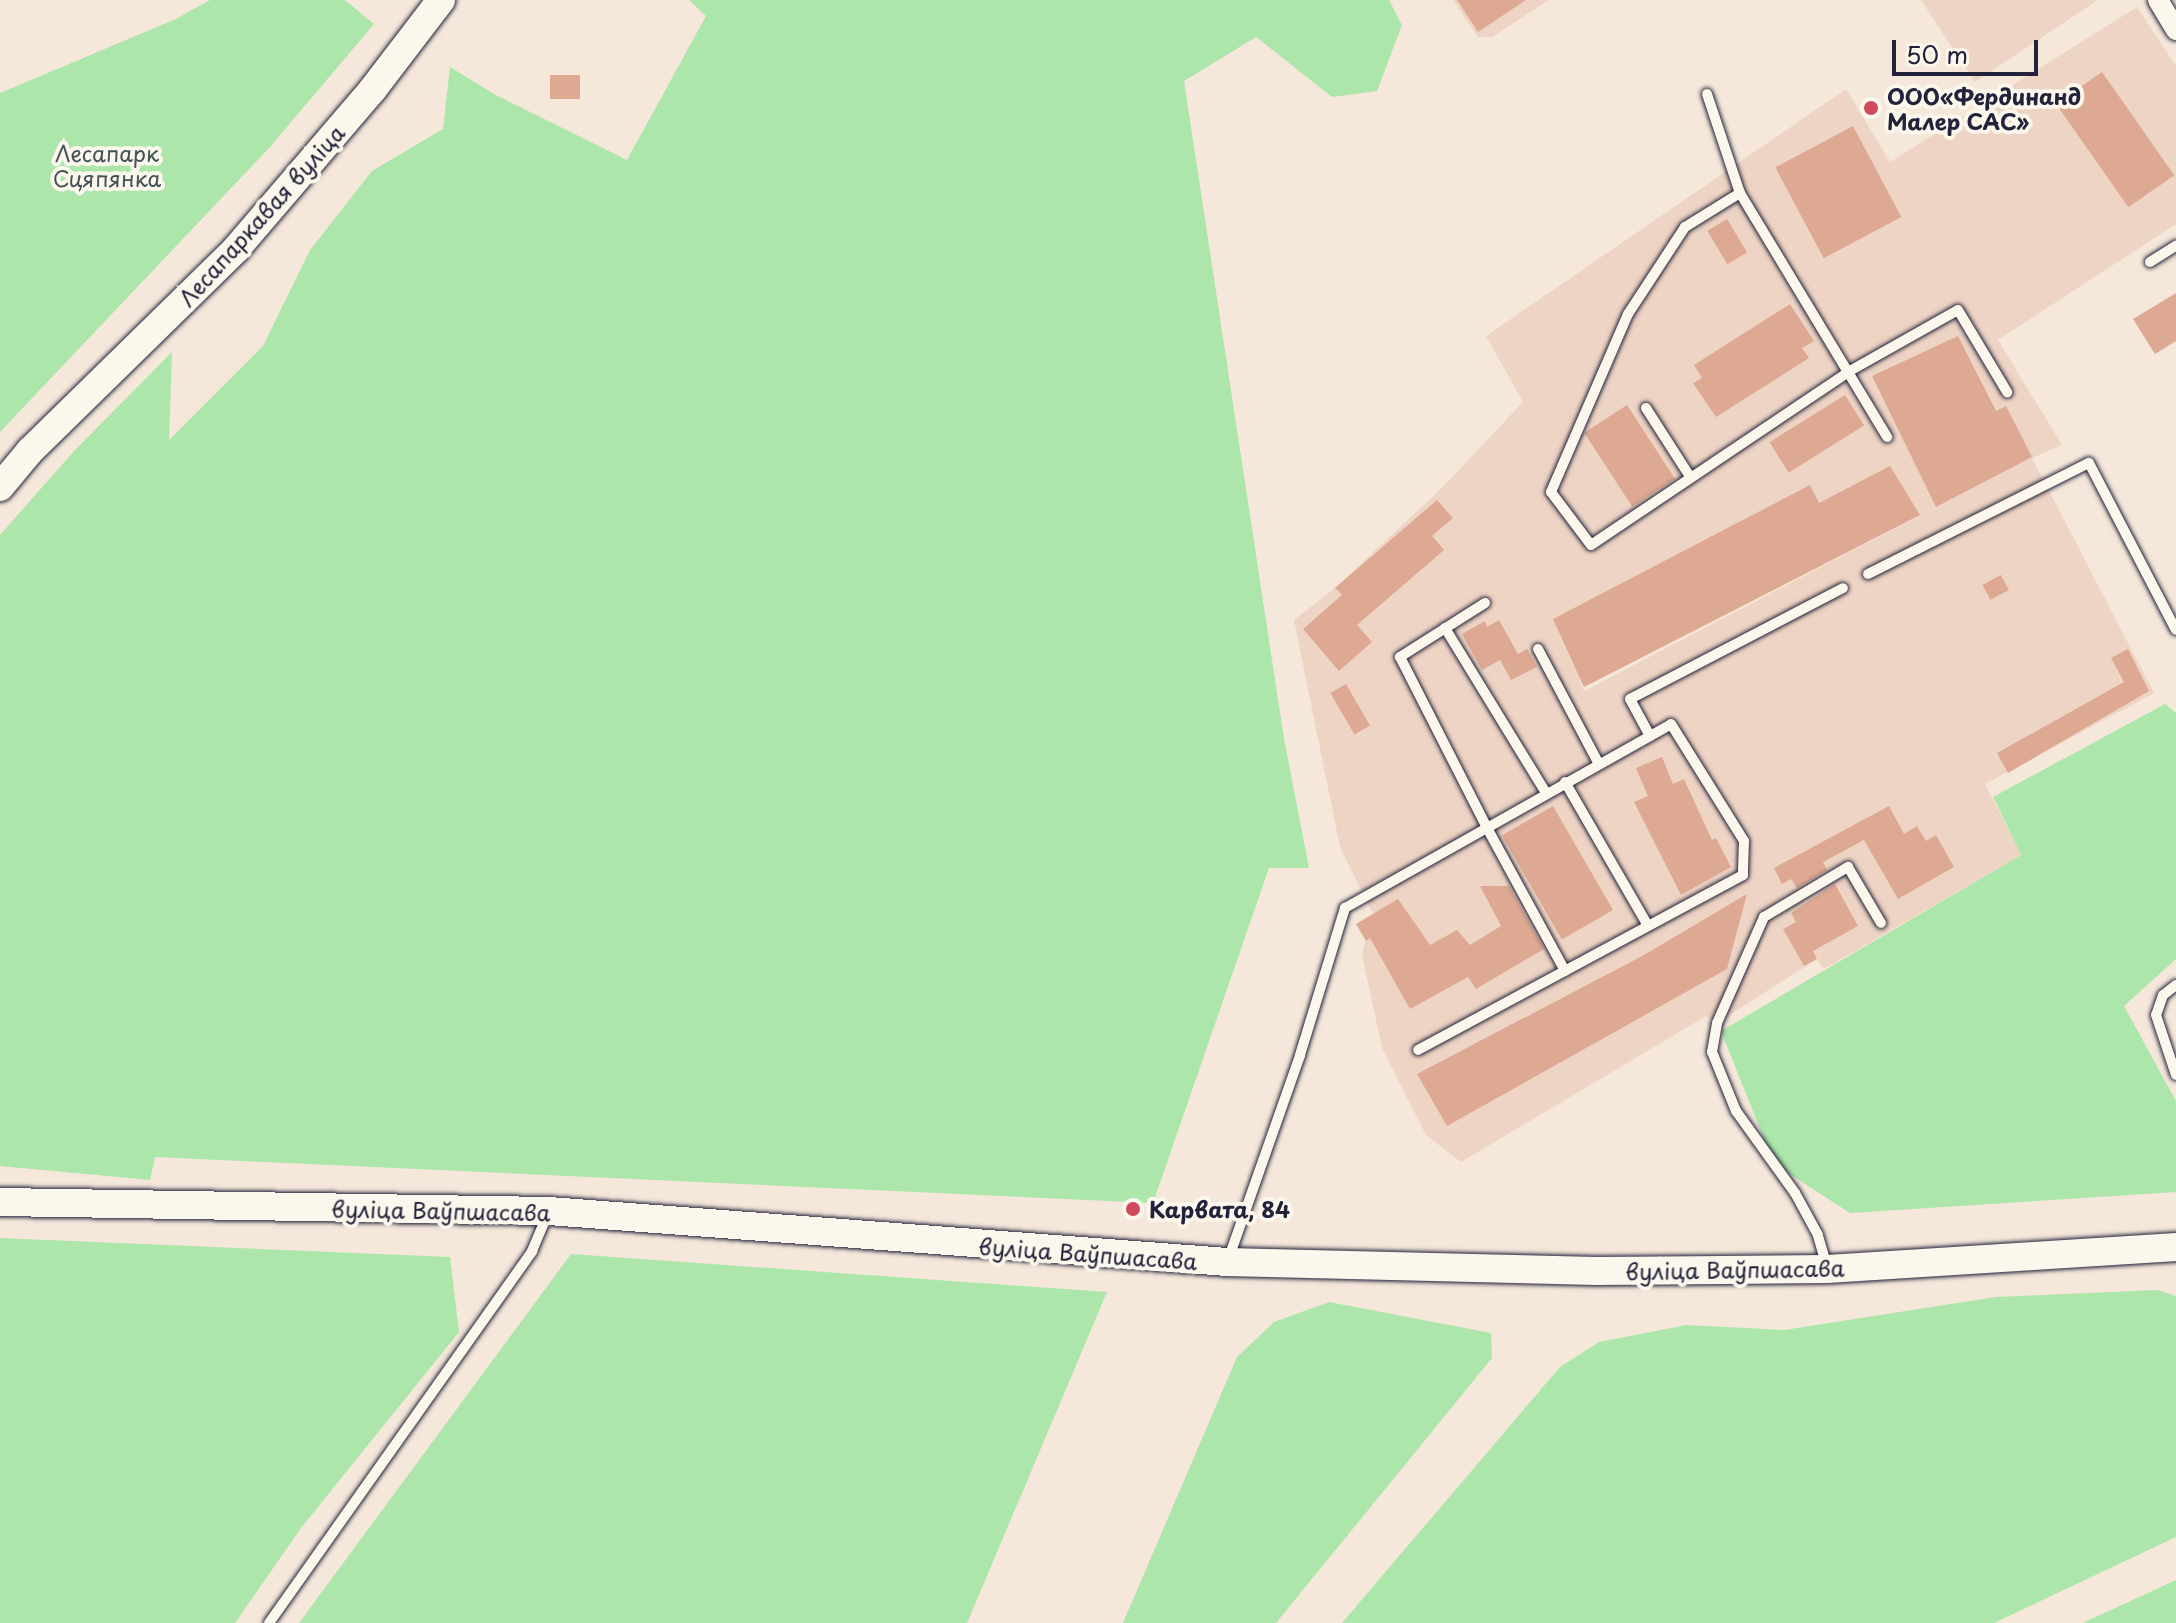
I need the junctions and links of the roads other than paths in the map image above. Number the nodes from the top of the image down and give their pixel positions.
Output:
1 (441, 0) edge
2 (2158, 0) edge
3 (2176, 30) edge
4 (1707, 94) dead end
5 (1740, 193) junction
6 (2176, 246) edge
7 (2150, 262) dead end
8 (1848, 372) junction
9 (2007, 392) dead end
10 (1646, 408) dead end
11 (1887, 437) dead end
12 (1691, 478) junction
13 (0, 487) edge
14 (1868, 574) dead end
15 (1843, 588) dead end
16 (1485, 603) dead end
17 (1445, 628) junction
18 (2176, 630) edge
19 (1538, 649) dead end
20 (1650, 736) junction
21 (1599, 764) junction
22 (1565, 782) junction
23 (1546, 793) junction
24 (1486, 826) junction
25 (1881, 923) dead end
26 (1648, 926) junction
27 (1565, 971) junction
28 (2176, 985) edge
29 (1418, 1050) dead end
30 (2176, 1075) edge
31 (0, 1202) edge
32 (549, 1211) junction
33 (2176, 1247) edge
34 (1227, 1262) junction
35 (1827, 1269) junction
36 (269, 1623) edge

1 - 13 main road, Лесапаркавая вуліца
2 - 3 street
4 - 5 lane
5 - 8 lane
5 - 12 lane
6 - 7 lane
8 - 9 lane
8 - 11 lane
8 - 12 lane
10 - 12 lane
14 - 18 lane
15 - 20 lane
16 - 17 lane
17 - 23 lane
17 - 24 lane
19 - 21 lane
20 - 21 lane
20 - 26 lane
21 - 22 lane
22 - 23 lane
22 - 26 lane
23 - 24 lane
24 - 27 lane
24 - 34 lane
25 - 35 lane
26 - 27 lane
27 - 29 lane
28 - 30 lane
31 - 32 main road, вуліца Ваўпшасава
32 - 34 main road, вуліца Ваўпшасава
32 - 36 lane
33 - 35 main road, вуліца Ваўпшасава
34 - 35 main road, вуліца Ваўпшасава

